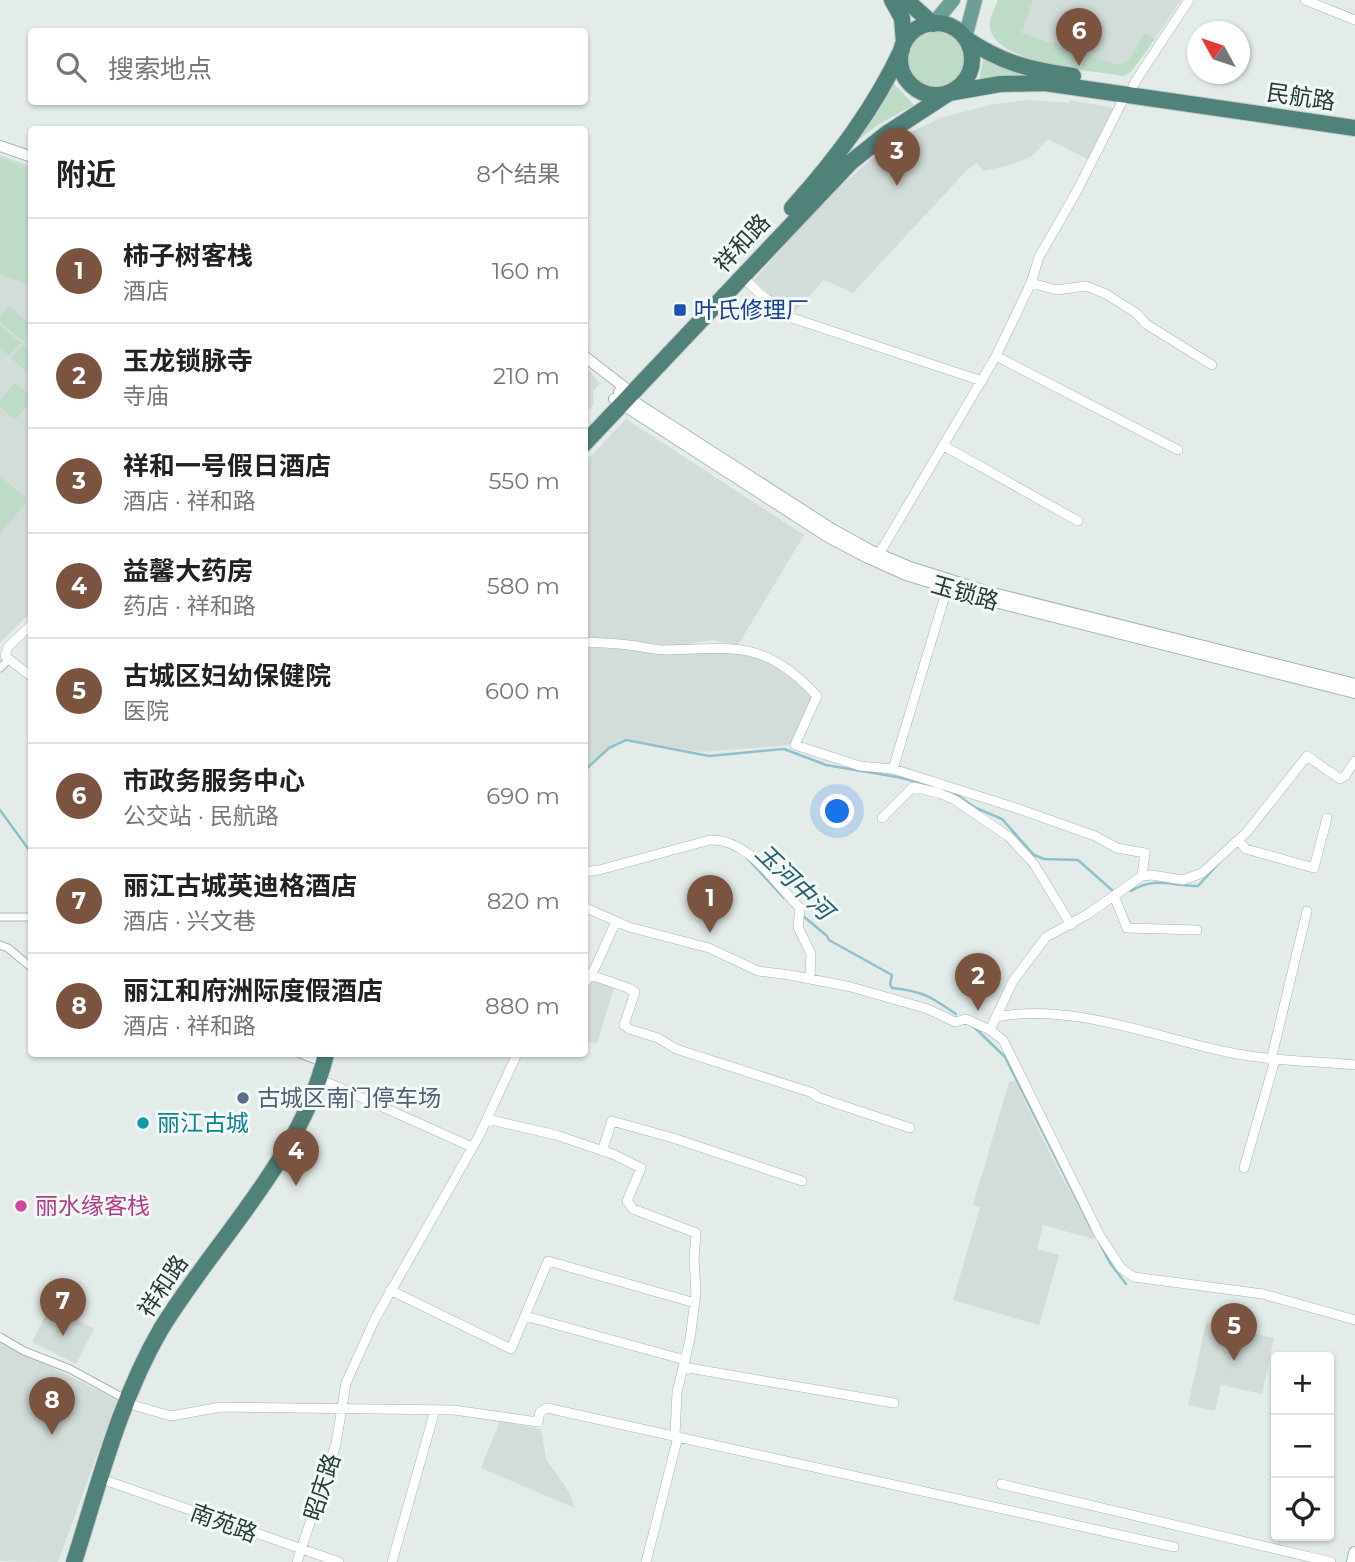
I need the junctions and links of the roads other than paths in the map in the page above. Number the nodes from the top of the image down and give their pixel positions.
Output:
1 (892, 0) edge
2 (906, 0) edge
3 (953, 0) edge
4 (975, 0) edge
5 (1189, 0) edge
6 (1304, 0) edge
7 (1355, 20) edge
8 (933, 24) junction
9 (965, 38) junction
10 (903, 46) junction
11 (1129, 89) junction
12 (949, 93) junction
13 (1355, 117) edge
14 (1355, 128) edge
15 (0, 146) edge
16 (28, 156) edge
17 (742, 276) junction
18 (1031, 283) junction
19 (996, 356) junction
20 (588, 360) edge
21 (1212, 365) dead end
22 (982, 381) junction
23 (622, 396) junction
24 (588, 426) edge
25 (588, 439) edge
26 (944, 446) junction
27 (1178, 450) dead end
28 (1078, 521) dead end
29 (879, 554) junction
30 (947, 589) junction
31 (28, 628) edge
32 (588, 642) edge
33 (9, 659) junction
34 (0, 668) edge
35 (28, 674) edge
36 (1355, 684) edge
37 (1355, 693) edge
38 (1355, 761) edge
39 (892, 769) junction
40 (882, 818) dead end
41 (1327, 818) dead end
42 (1238, 840) junction
43 (588, 871) edge
44 (1142, 876) junction
45 (1114, 896) junction
46 (588, 909) edge
47 (1307, 911) dead end
48 (0, 917) edge
49 (28, 918) edge
50 (616, 921) junction
51 (1071, 925) junction
52 (1197, 930) dead end
53 (0, 945) edge
54 (28, 965) edge
55 (591, 975) junction
56 (810, 978) junction
57 (588, 979) edge
58 (996, 1017) junction
59 (990, 1030) junction
60 (329, 1057) edge
61 (516, 1057) edge
62 (1273, 1060) junction
63 (1355, 1065) edge
64 (329, 1083) junction
65 (487, 1119) junction
66 (910, 1128) dead end
67 (472, 1147) junction
68 (603, 1151) junction
69 (1244, 1168) dead end
70 (802, 1181) dead end
71 (390, 1290) junction
72 (695, 1303) junction
73 (525, 1316) junction
74 (1355, 1320) edge
75 (0, 1337) edge
76 (684, 1363) junction
77 (131, 1403) junction
78 (894, 1403) dead end
79 (341, 1410) junction
80 (435, 1410) junction
81 (677, 1436) junction
82 (110, 1482) junction
83 (1001, 1484) dead end
84 (1174, 1547) dead end
85 (301, 1549) junction
86 (1355, 1553) edge
87 (74, 1562) edge
88 (84, 1562) edge
89 (297, 1562) edge
90 (339, 1562) edge
91 (392, 1562) edge
92 (646, 1562) edge
93 (1331, 1562) edge
94 (1353, 1562) edge

1 - 10 highway
2 - 8 highway
3 - 8 main road
4 - 9 main road
5 - 11 street
6 - 7 street
8 - 9 highway
8 - 10 highway
9 - 11 highway, 民航路
9 - 12 highway
10 - 12 highway
10 - 23 highway, 祥和路
11 - 12 highway, 民航路
11 - 13 highway, 民航路
11 - 14 highway, 民航路
11 - 18 street
12 - 17 highway, 祥和路
15 - 16 street
17 - 22 street
17 - 23 highway, 祥和路
18 - 19 street
18 - 21 street
19 - 22 street
19 - 27 street
20 - 23 street
22 - 26 street
23 - 24 highway, 祥和路
23 - 25 highway, 祥和路
23 - 29 street, 玉锁路
23 - 30 street, 玉锁路
26 - 28 street
26 - 29 street
29 - 36 street, 玉锁路
30 - 37 street, 玉锁路
30 - 39 street
31 - 33 street
32 - 39 street
33 - 34 street
33 - 35 street
38 - 42 street
39 - 44 street
40 - 51 street
41 - 42 street
42 - 44 street
43 - 56 street
44 - 45 street
45 - 51 street
45 - 52 street
46 - 50 street
47 - 62 street
48 - 49 street
50 - 55 street
50 - 56 street
51 - 58 street
53 - 54 street
55 - 57 street
55 - 66 street
56 - 59 street
58 - 59 street
58 - 62 street
59 - 74 street
60 - 64 highway, 祥和路
60 - 77 highway, 祥和路
61 - 65 street, 昭庆路
62 - 63 street
62 - 69 street
64 - 67 street
64 - 77 highway, 祥和路
65 - 67 street, 昭庆路
65 - 68 street
67 - 71 street, 昭庆路
68 - 70 street
68 - 72 street
71 - 73 street
71 - 79 street, 昭庆路
72 - 73 street
72 - 76 street
73 - 76 street
75 - 77 street
76 - 78 street
76 - 81 street
77 - 79 street
77 - 82 highway, 祥和路
77 - 87 highway, 祥和路
79 - 80 street
79 - 85 street, 昭庆路
80 - 81 street
80 - 91 street
81 - 84 street
81 - 92 street
82 - 85 street, 南苑路
82 - 88 highway, 祥和路
83 - 93 street
85 - 89 street, 昭庆路
85 - 90 street, 南苑路
86 - 94 main road

